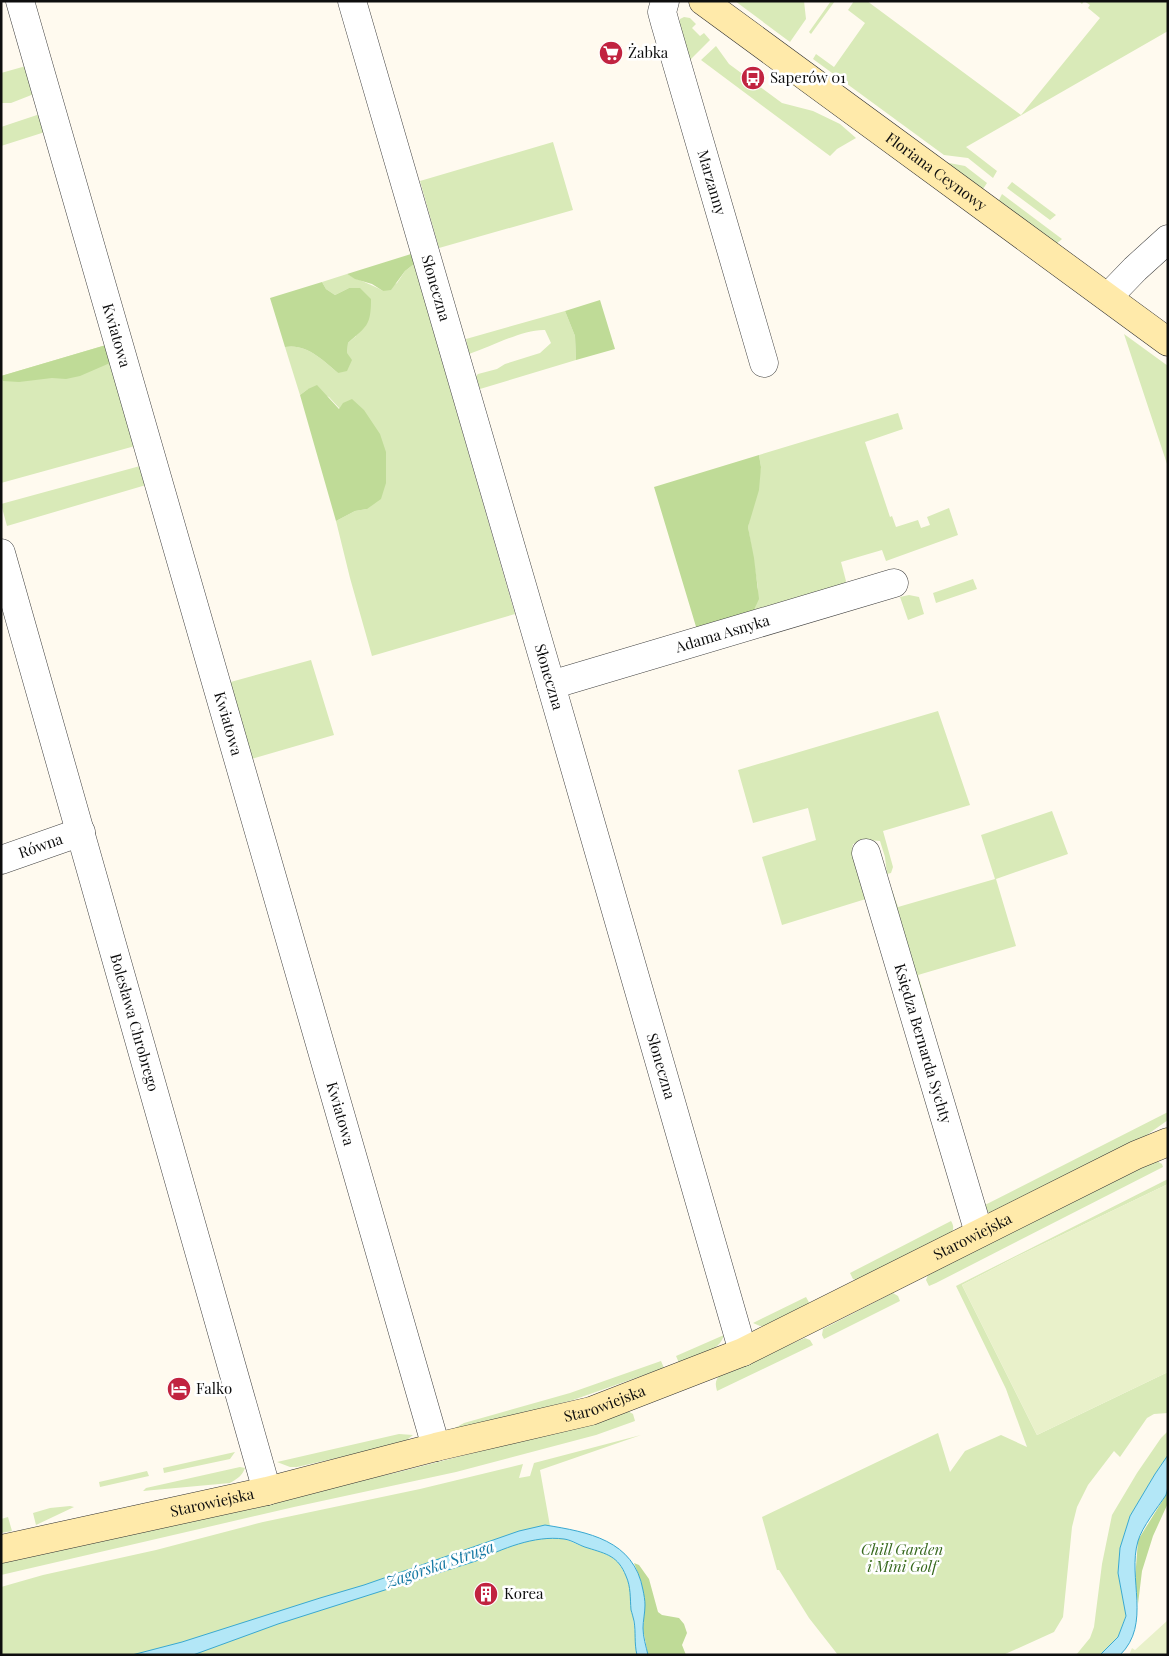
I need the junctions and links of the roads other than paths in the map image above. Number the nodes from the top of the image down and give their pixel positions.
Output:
1 (20, 1) edge
2 (352, 1) edge
3 (665, 1) edge
4 (703, 1) edge
5 (1168, 240) edge
6 (1108, 297) junction
7 (1168, 342) edge
8 (764, 362) dead end
9 (1, 553) edge
10 (894, 583) dead end
11 (551, 685) junction
12 (81, 832) junction
13 (866, 853) dead end
14 (1, 860) edge
15 (1168, 1142) edge
16 (980, 1234) junction
17 (743, 1352) junction
18 (436, 1448) junction
19 (267, 1491) junction
20 (1, 1548) edge

1 - 18 street, Kwiatowa
2 - 11 street, Słoneczna
3 - 8 street, Marzanny
4 - 6 main road, Floriana Ceynowy
5 - 6 street
6 - 7 main road, Floriana Ceynowy
9 - 12 street, Bolesława Chrobrego
10 - 11 street, Adama Asnyka
11 - 17 street, Słoneczna
12 - 14 street, Równa
12 - 19 street, Bolesława Chrobrego
13 - 16 street, Księdza Bernarda Sychty
15 - 16 main road, Starowiejska
16 - 17 main road, Starowiejska
17 - 18 main road, Starowiejska
18 - 19 main road, Starowiejska
19 - 20 main road, Starowiejska

